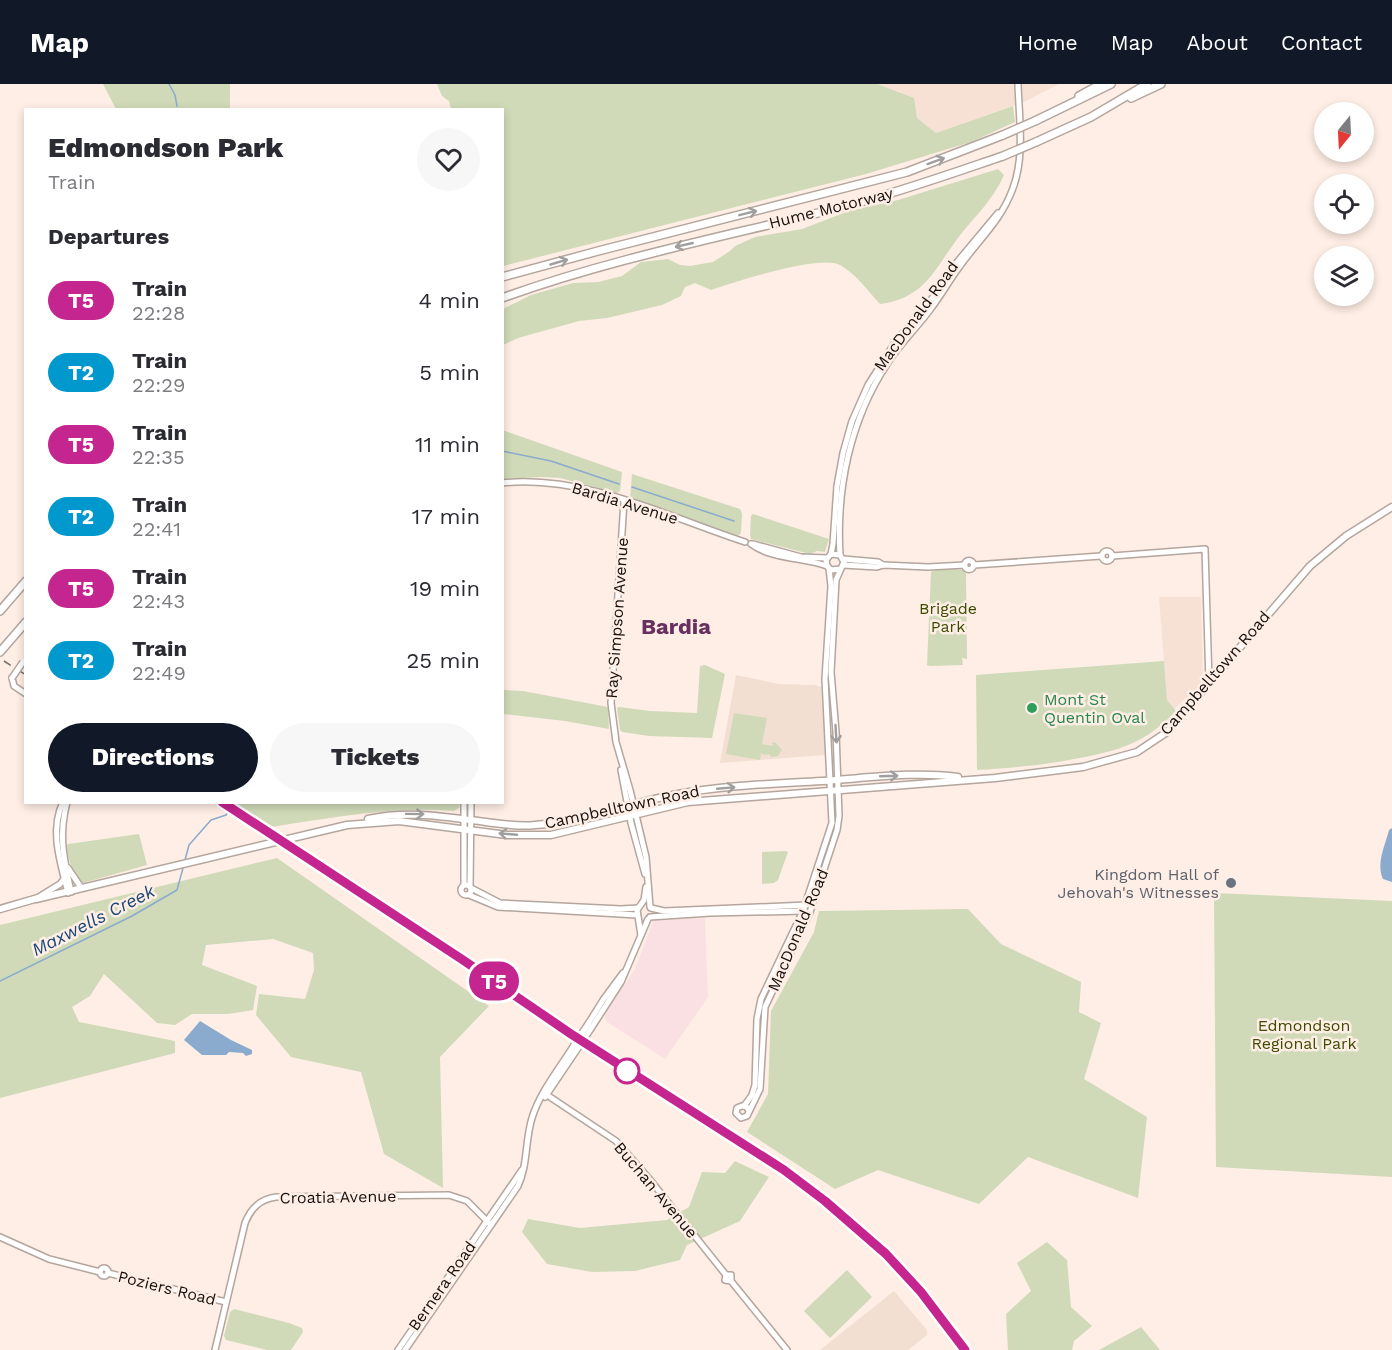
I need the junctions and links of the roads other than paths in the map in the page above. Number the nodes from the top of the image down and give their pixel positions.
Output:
1 (1018, 84) edge
2 (1101, 84) edge
3 (1111, 84) edge
4 (1147, 84) edge
5 (1161, 84) edge
6 (1055, 112) junction
7 (1091, 117) junction
8 (1009, 198) junction
9 (504, 276) edge
10 (504, 296) edge
11 (504, 483) edge
12 (624, 501) junction
13 (1392, 507) edge
14 (745, 542) dead end
15 (829, 556) junction
16 (842, 562) junction
17 (828, 567) junction
18 (24, 583) edge
19 (0, 611) edge
20 (24, 624) edge
21 (2, 649) edge
22 (24, 661) edge
23 (1209, 683) junction
24 (24, 693) edge
25 (971, 779) junction
26 (834, 780) junction
27 (835, 790) junction
28 (64, 804) edge
29 (65, 804) edge
30 (464, 804) edge
31 (471, 804) edge
32 (630, 806) junction
33 (632, 816) junction
34 (464, 819) junction
35 (472, 820) junction
36 (347, 825) junction
37 (468, 830) junction
38 (646, 857) junction
39 (66, 864) junction
40 (160, 868) junction
41 (645, 874) junction
42 (64, 879) junction
43 (80, 886) junction
44 (468, 889) junction
45 (69, 891) junction
46 (36, 899) junction
47 (539, 905) junction
48 (650, 907) junction
49 (807, 908) junction
50 (0, 909) edge
51 (710, 909) junction
52 (561, 910) junction
53 (639, 911) junction
54 (739, 913) junction
55 (649, 918) junction
56 (641, 935) junction
57 (576, 1047) junction
58 (547, 1095) junction
59 (540, 1102) junction
60 (746, 1108) dead end
61 (489, 1224) junction
62 (0, 1237) edge
63 (226, 1302) junction
64 (214, 1350) edge
65 (398, 1350) edge
66 (405, 1350) edge
67 (787, 1350) edge

1 - 8 street, MacDonald Road
2 - 6 highway
3 - 6 highway, Hume Motorway
4 - 7 highway, Hume Motorway
5 - 7 highway
9 -> 6 highway, Hume Motorway, bridge
7 -> 10 highway, Hume Motorway, bridge
8 - 15 street, MacDonald Road
8 - 16 street, MacDonald Road
11 - 12 street, Bardia Avenue
12 - 14 street, Bardia Avenue
12 - 32 street, Ray Simpson Avenue
13 - 23 main road, Campbelltown Road
15 - 16 street
15 - 17 street, MacDonald Road
15 - 17 street
16 - 17 street
16 - 23 street
16 -> 26 street, MacDonald Road
17 - 26 street, MacDonald Road
18 - 19 highway
20 - 21 highway
22 - 24 street, bridge
23 - 25 main road, Campbelltown Road
26 -> 25 main road, Campbelltown Road
25 - 27 main road, Campbelltown Road
26 - 27 street, MacDonald Road
32 -> 26 main road, Campbelltown Road
27 - 33 main road, Campbelltown Road
27 - 49 street, MacDonald Road
28 - 42 street
29 - 39 street
30 - 34 street
31 - 35 street
32 - 33 street, Ray Simpson Avenue
32 - 35 main road, Campbelltown Road
33 -> 37 main road, Campbelltown Road
33 - 38 street
33 - 41 street
34 - 35 main road, Campbelltown Road
36 -> 34 main road, Campbelltown Road
34 - 37 street
35 - 37 street
36 - 37 main road, Campbelltown Road
36 - 40 main road, Campbelltown Road
37 - 44 street
38 - 41 street
38 - 48 street
39 - 43 street
39 - 45 street
40 - 43 main road, Campbelltown Road
40 - 45 main road, Campbelltown Road
41 - 53 street
42 - 45 street
42 - 46 street
43 - 45 main road, Campbelltown Road
44 - 47 street
44 - 52 street
45 - 46 main road, Campbelltown Road
46 - 50 main road, Campbelltown Road
47 - 52 street
47 - 53 street
48 - 51 street
48 - 53 street
48 - 55 street
49 - 51 street
49 - 54 street
49 - 60 street, MacDonald Road
51 - 54 street
52 - 53 street
53 - 55 street
53 - 56 street
54 - 55 street
55 - 56 street
56 - 57 street, bridge
57 - 58 street
57 - 59 street
58 - 59 street
58 - 67 street, Buchan Avenue
59 - 61 street
61 - 63 street, Croatia Avenue
61 - 65 street, Bernera Road
61 - 66 street, Bernera Road
62 - 63 street, Poziers Road
63 - 64 street, Croatia Avenue

